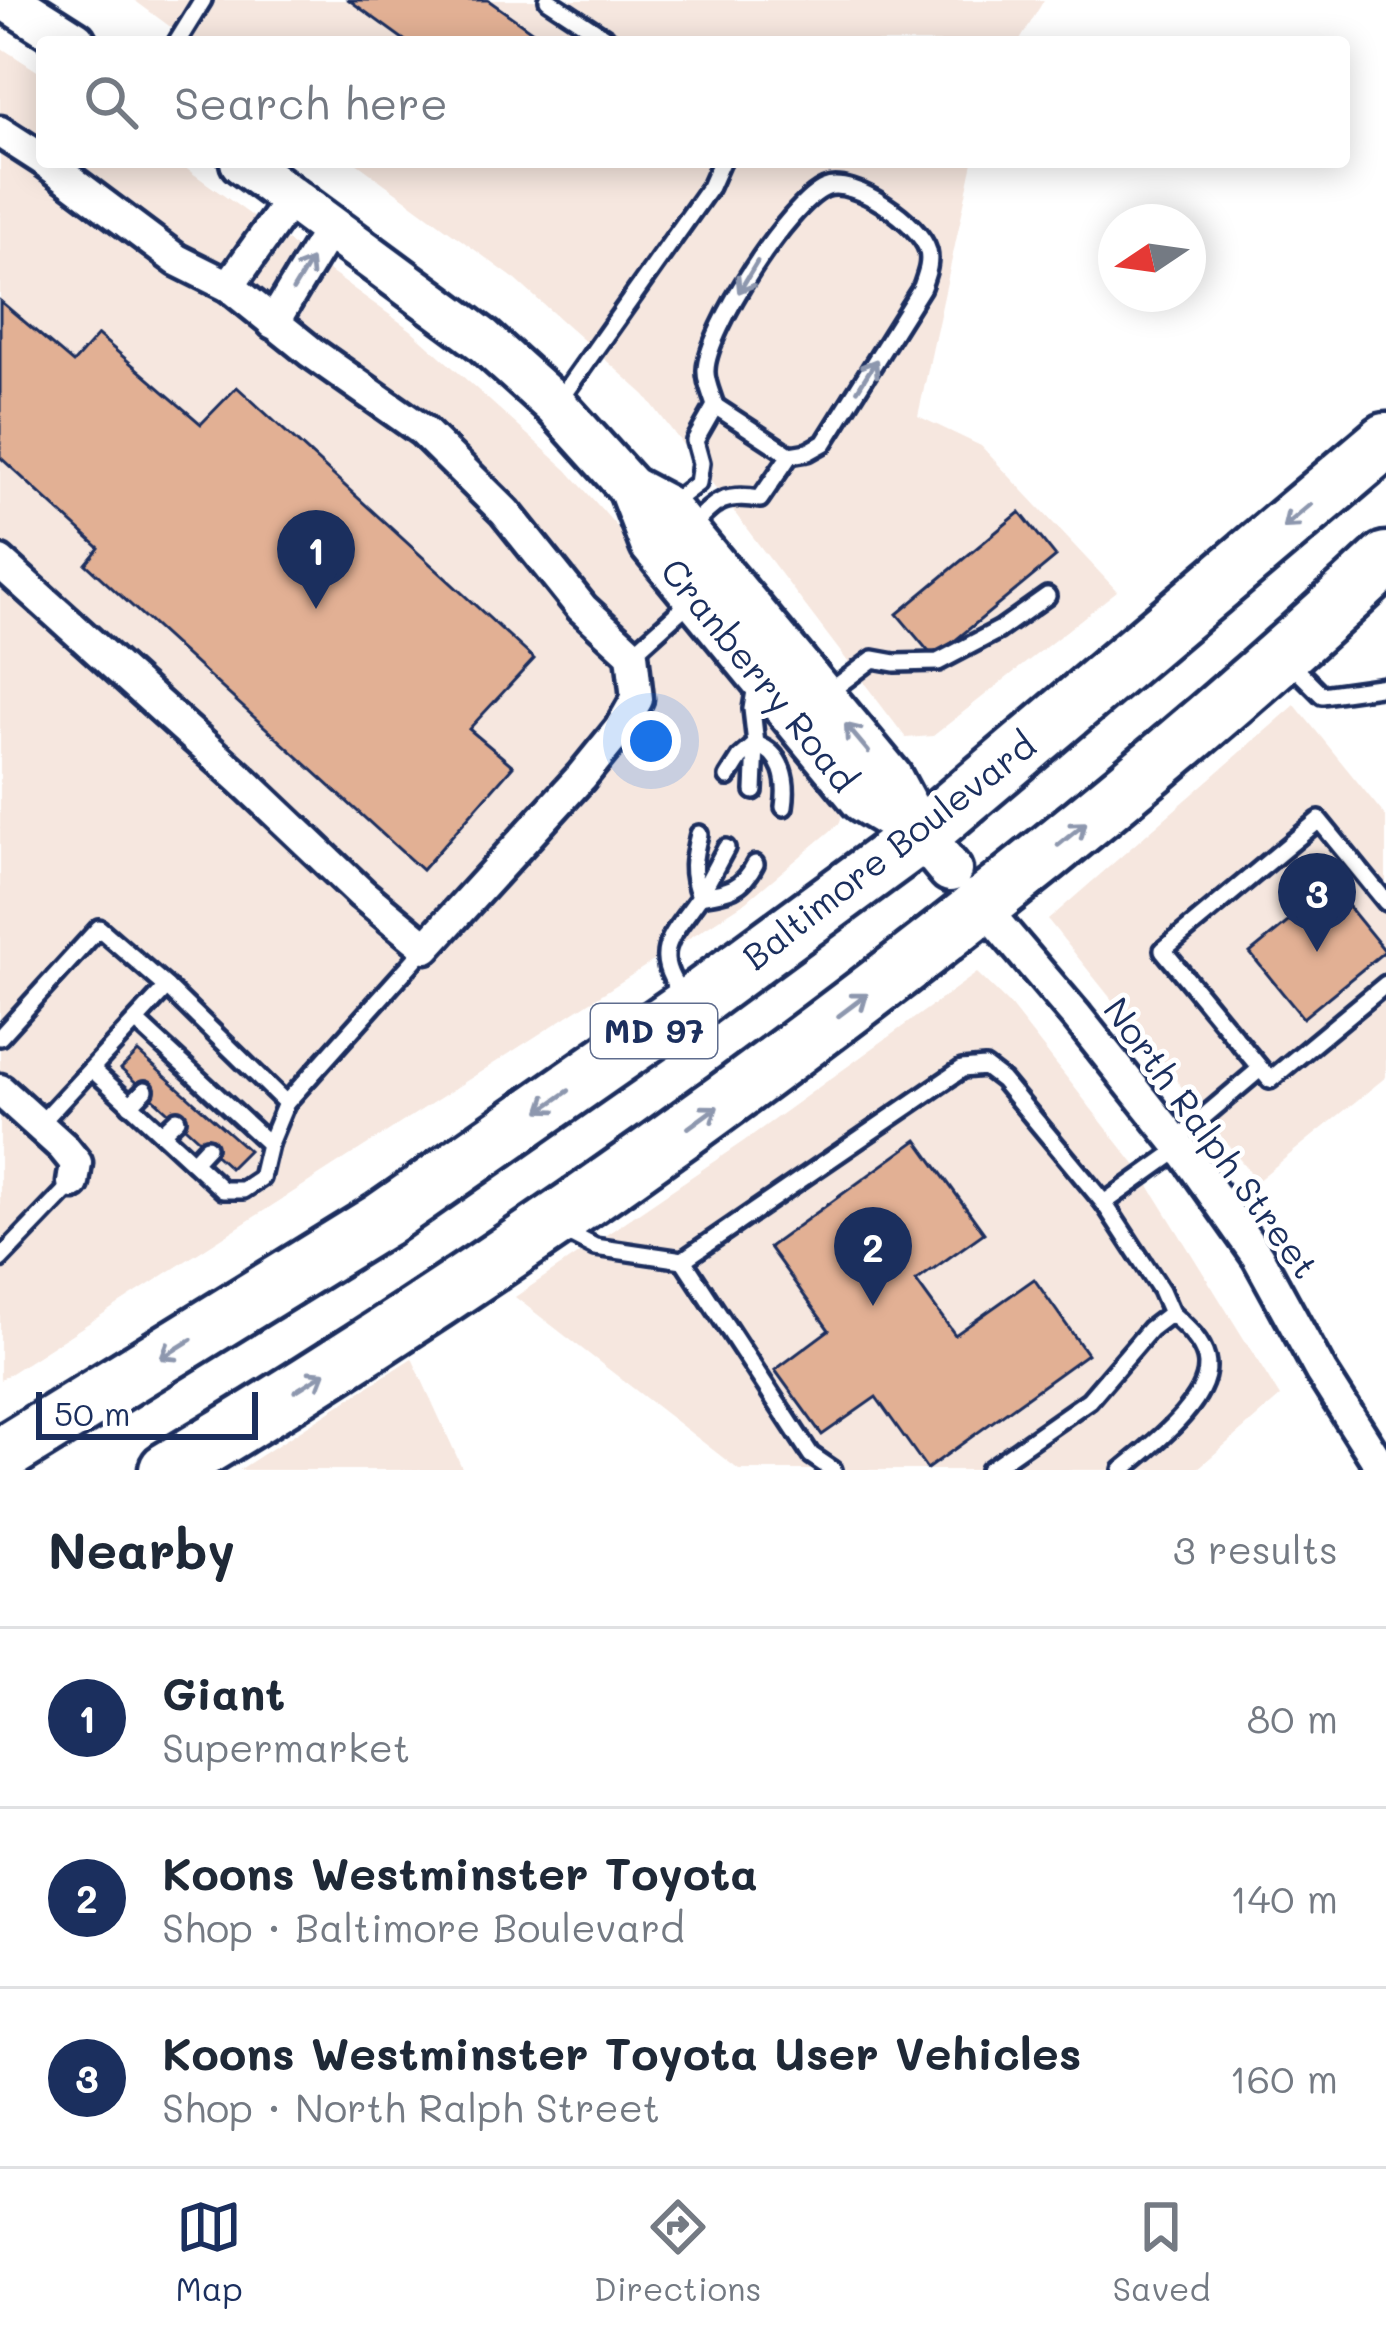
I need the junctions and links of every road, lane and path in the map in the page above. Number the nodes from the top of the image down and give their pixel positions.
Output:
1 (8, 0) edge
2 (203, 0) edge
3 (548, 0) edge
4 (65, 36) edge
5 (181, 36) edge
6 (603, 36) edge
7 (0, 132) edge
8 (36, 156) edge
9 (53, 168) edge
10 (250, 168) edge
11 (718, 168) edge
12 (291, 199) junction
13 (332, 227) junction
14 (229, 286) junction
15 (273, 323) junction
16 (556, 406) junction
17 (716, 406) junction
18 (1386, 441) edge
19 (790, 455) junction
20 (661, 509) junction
21 (1386, 560) edge
22 (0, 562) edge
23 (1046, 596) dead end
24 (694, 598) junction
25 (632, 654) junction
26 (1283, 656) junction
27 (760, 676) junction
28 (1386, 686) edge
29 (823, 697) junction
30 (756, 744) junction
31 (728, 777) dead end
32 (754, 791) dead end
33 (784, 807) dead end
34 (699, 834) dead end
35 (726, 848) dead end
36 (755, 864) dead end
37 (951, 870) junction
38 (700, 896) junction
39 (1386, 902) edge
40 (426, 946) junction
41 (1386, 984) edge
42 (167, 987) junction
43 (690, 1005) junction
44 (137, 1022) junction
45 (0, 1037) edge
46 (175, 1057) junction
47 (1260, 1069) junction
48 (93, 1070) junction
49 (161, 1072) dead end
50 (208, 1088) junction
51 (0, 1090) edge
52 (145, 1090) dead end
53 (194, 1102) dead end
54 (286, 1102) junction
55 (130, 1105) junction
56 (237, 1115) junction
57 (176, 1119) dead end
58 (39, 1125) junction
59 (224, 1129) dead end
60 (162, 1133) junction
61 (269, 1144) junction
62 (1178, 1144) junction
63 (207, 1147) dead end
64 (193, 1162) junction
65 (73, 1183) joint
66 (1104, 1202) junction
67 (553, 1225) junction
68 (0, 1259) edge
69 (683, 1260) junction
70 (1171, 1312) junction
71 (0, 1456) edge
72 (167, 1470) edge
73 (833, 1470) edge
74 (989, 1470) edge
75 (1122, 1470) edge
76 (1383, 1470) edge

1 - 4 street
2 - 5 lane
3 - 6 lane
7 - 8 street
9 - 14 street
10 - 12 street, Cranberry Road
11 - 16 lane
12 - 13 street, Cranberry Road
12 - 14 street
15 -> 13 street
13 - 16 street, Cranberry Road
14 - 15 street
15 - 25 street
16 - 20 street, Cranberry Road
17 - 19 lane
19 -> 17 lane
17 - 20 lane
18 -> 37 highway, Baltimore Boulevard / MD 97
19 - 20 lane
20 - 24 street, Cranberry Road
20 - 29 street, Cranberry Road
21 - 26 highway, Baltimore Boulevard / MD 97
22 - 40 street
23 - 29 lane
24 - 25 lane
24 - 27 street, Cranberry Road
25 - 40 street
26 - 28 lane
37 -> 26 highway, Baltimore Boulevard / MD 97
27 - 30 lane
27 - 37 street, Cranberry Road
37 -> 29 street, Cranberry Road
30 - 31 lane
30 - 32 lane
30 - 33 lane
34 - 38 lane
35 - 38 lane
36 - 38 lane
37 - 43 highway, Baltimore Boulevard / MD 97
37 - 62 street, North Ralph Street
67 -> 37 highway, Baltimore Boulevard / MD 97
38 - 43 lane
39 - 47 lane
40 - 54 lane
41 - 47 lane
42 - 44 lane
42 - 45 lane
42 - 54 lane
43 -> 71 highway, Baltimore Boulevard / MD 97
44 - 46 lane
44 - 48 lane
46 - 49 lane
46 - 50 lane
47 - 62 lane
48 - 55 lane
48 - 58 lane
50 - 53 lane
50 - 56 lane
51 - 58 street
52 - 55 lane
54 - 61 lane
55 - 60 lane
56 - 59 lane
56 - 61 lane
57 - 60 lane
58 - 65 street
60 - 64 lane
61 - 64 lane
62 - 66 lane
62 - 76 street, North Ralph Street
63 - 64 lane
65 - 68 lane
66 - 69 lane
66 - 70 lane
67 - 69 lane
72 -> 67 highway, Baltimore Boulevard / MD 97
69 - 73 lane
70 - 74 lane
70 - 75 lane

